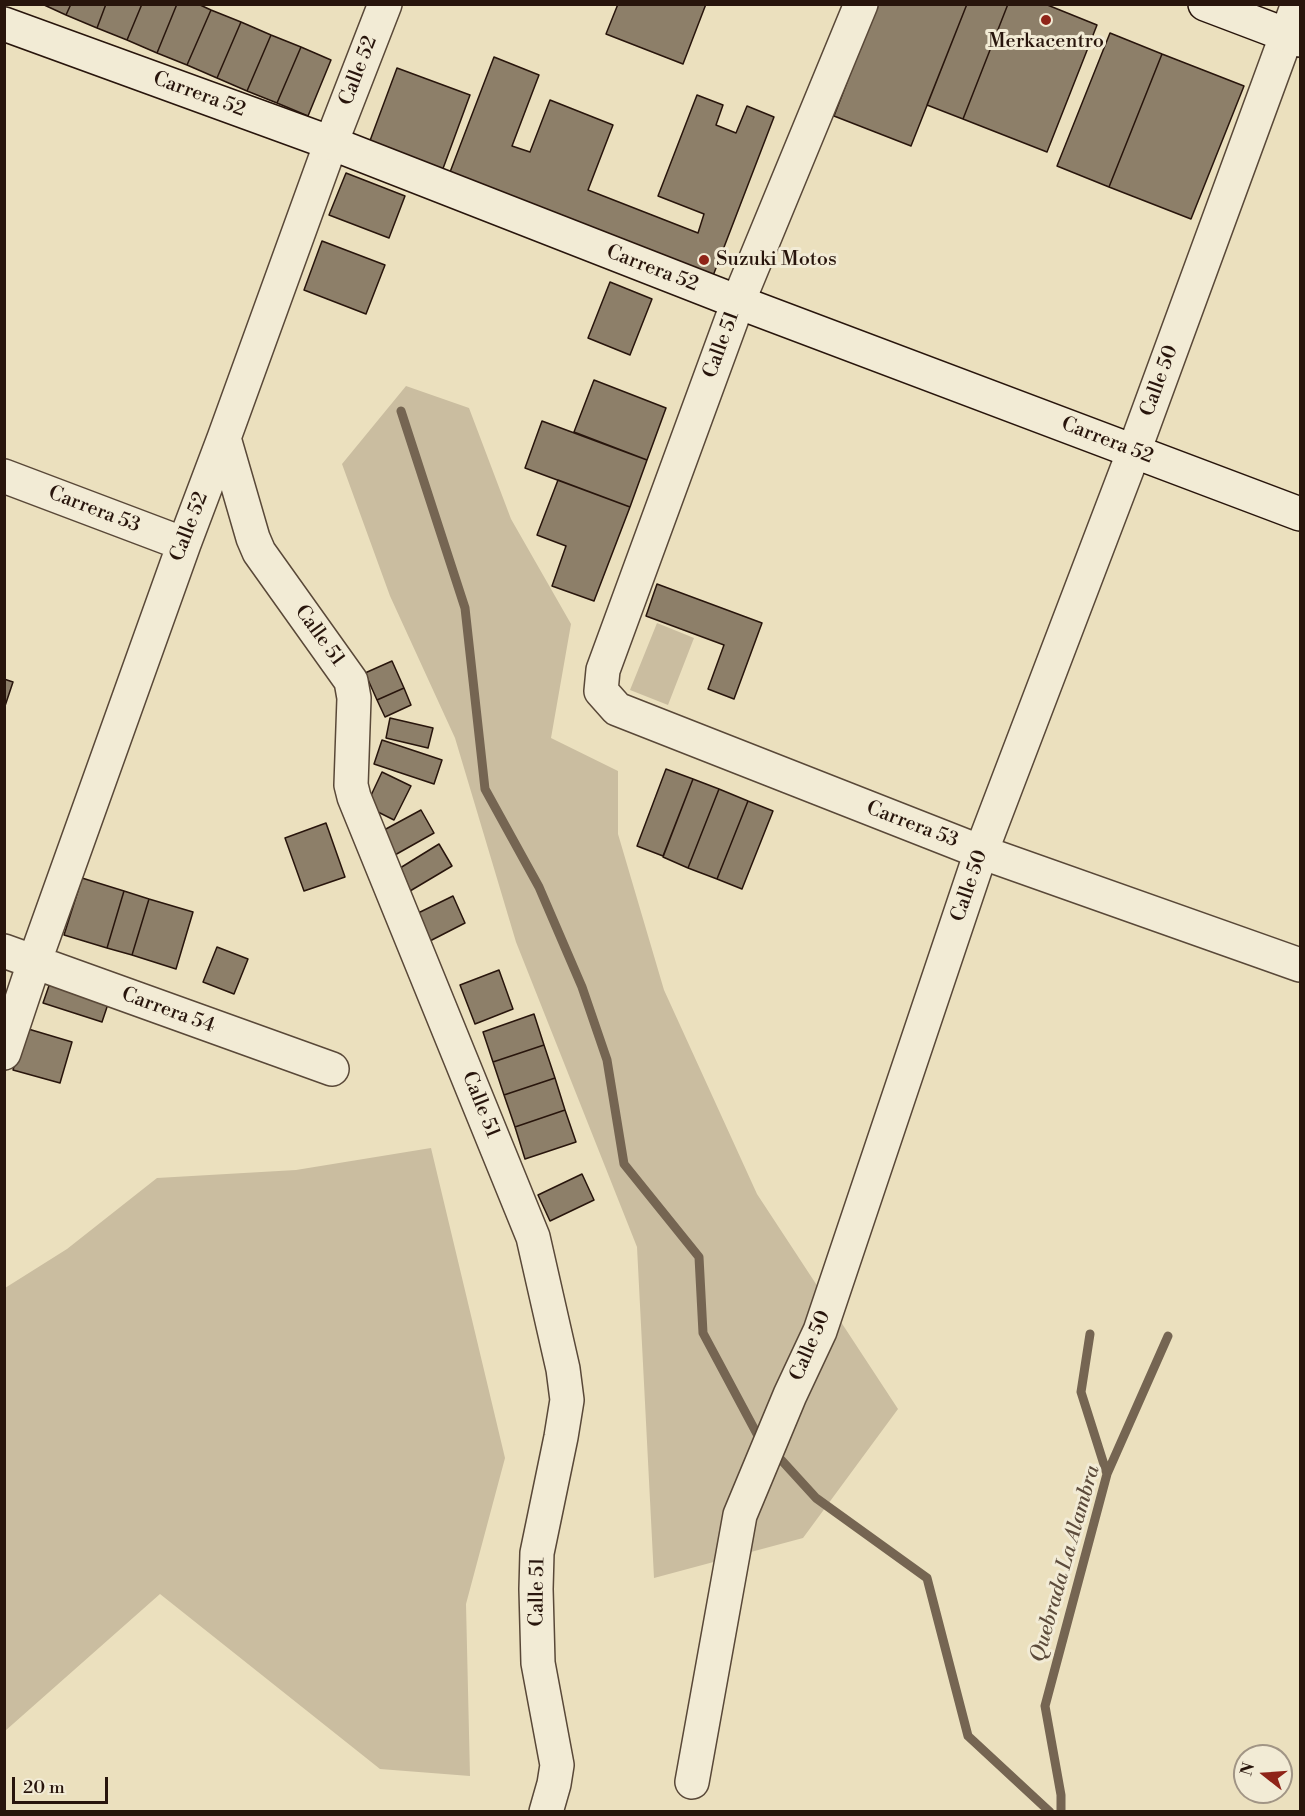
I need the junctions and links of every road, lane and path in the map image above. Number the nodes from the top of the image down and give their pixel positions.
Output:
1 (385, 4) edge
2 (861, 4) edge
3 (1205, 4) edge
4 (4, 24) edge
5 (1295, 26) edge
6 (331, 143) junction
7 (738, 302) junction
8 (225, 438) junction
9 (1134, 451) junction
10 (4, 476) edge
11 (1300, 514) edge
12 (184, 544) junction
13 (602, 690) joint
14 (981, 852) junction
15 (19, 957) edge
16 (1300, 966) edge
17 (4, 1053) edge
18 (332, 1069) dead end
19 (692, 1782) dead end
20 (546, 1812) edge

1 - 6 street, Calle 52
2 - 7 street, Calle 51
3 - 5 street
4 - 6 street, Carrera 52
5 - 9 street, Calle 50
6 - 7 street, Carrera 52
6 - 8 street, Calle 52
7 - 9 street, Carrera 52
7 - 13 street, Calle 51
8 - 12 street, Calle 52
8 - 20 street, Calle 51
9 - 11 street, Carrera 52
9 - 14 street, Calle 50
10 - 12 street, Carrera 53
12 - 15 street, Calle 52
13 - 14 street, Carrera 53
14 - 16 street, Carrera 53
14 - 19 street, Calle 50
15 - 17 street, Calle 52
15 - 18 street, Carrera 54

